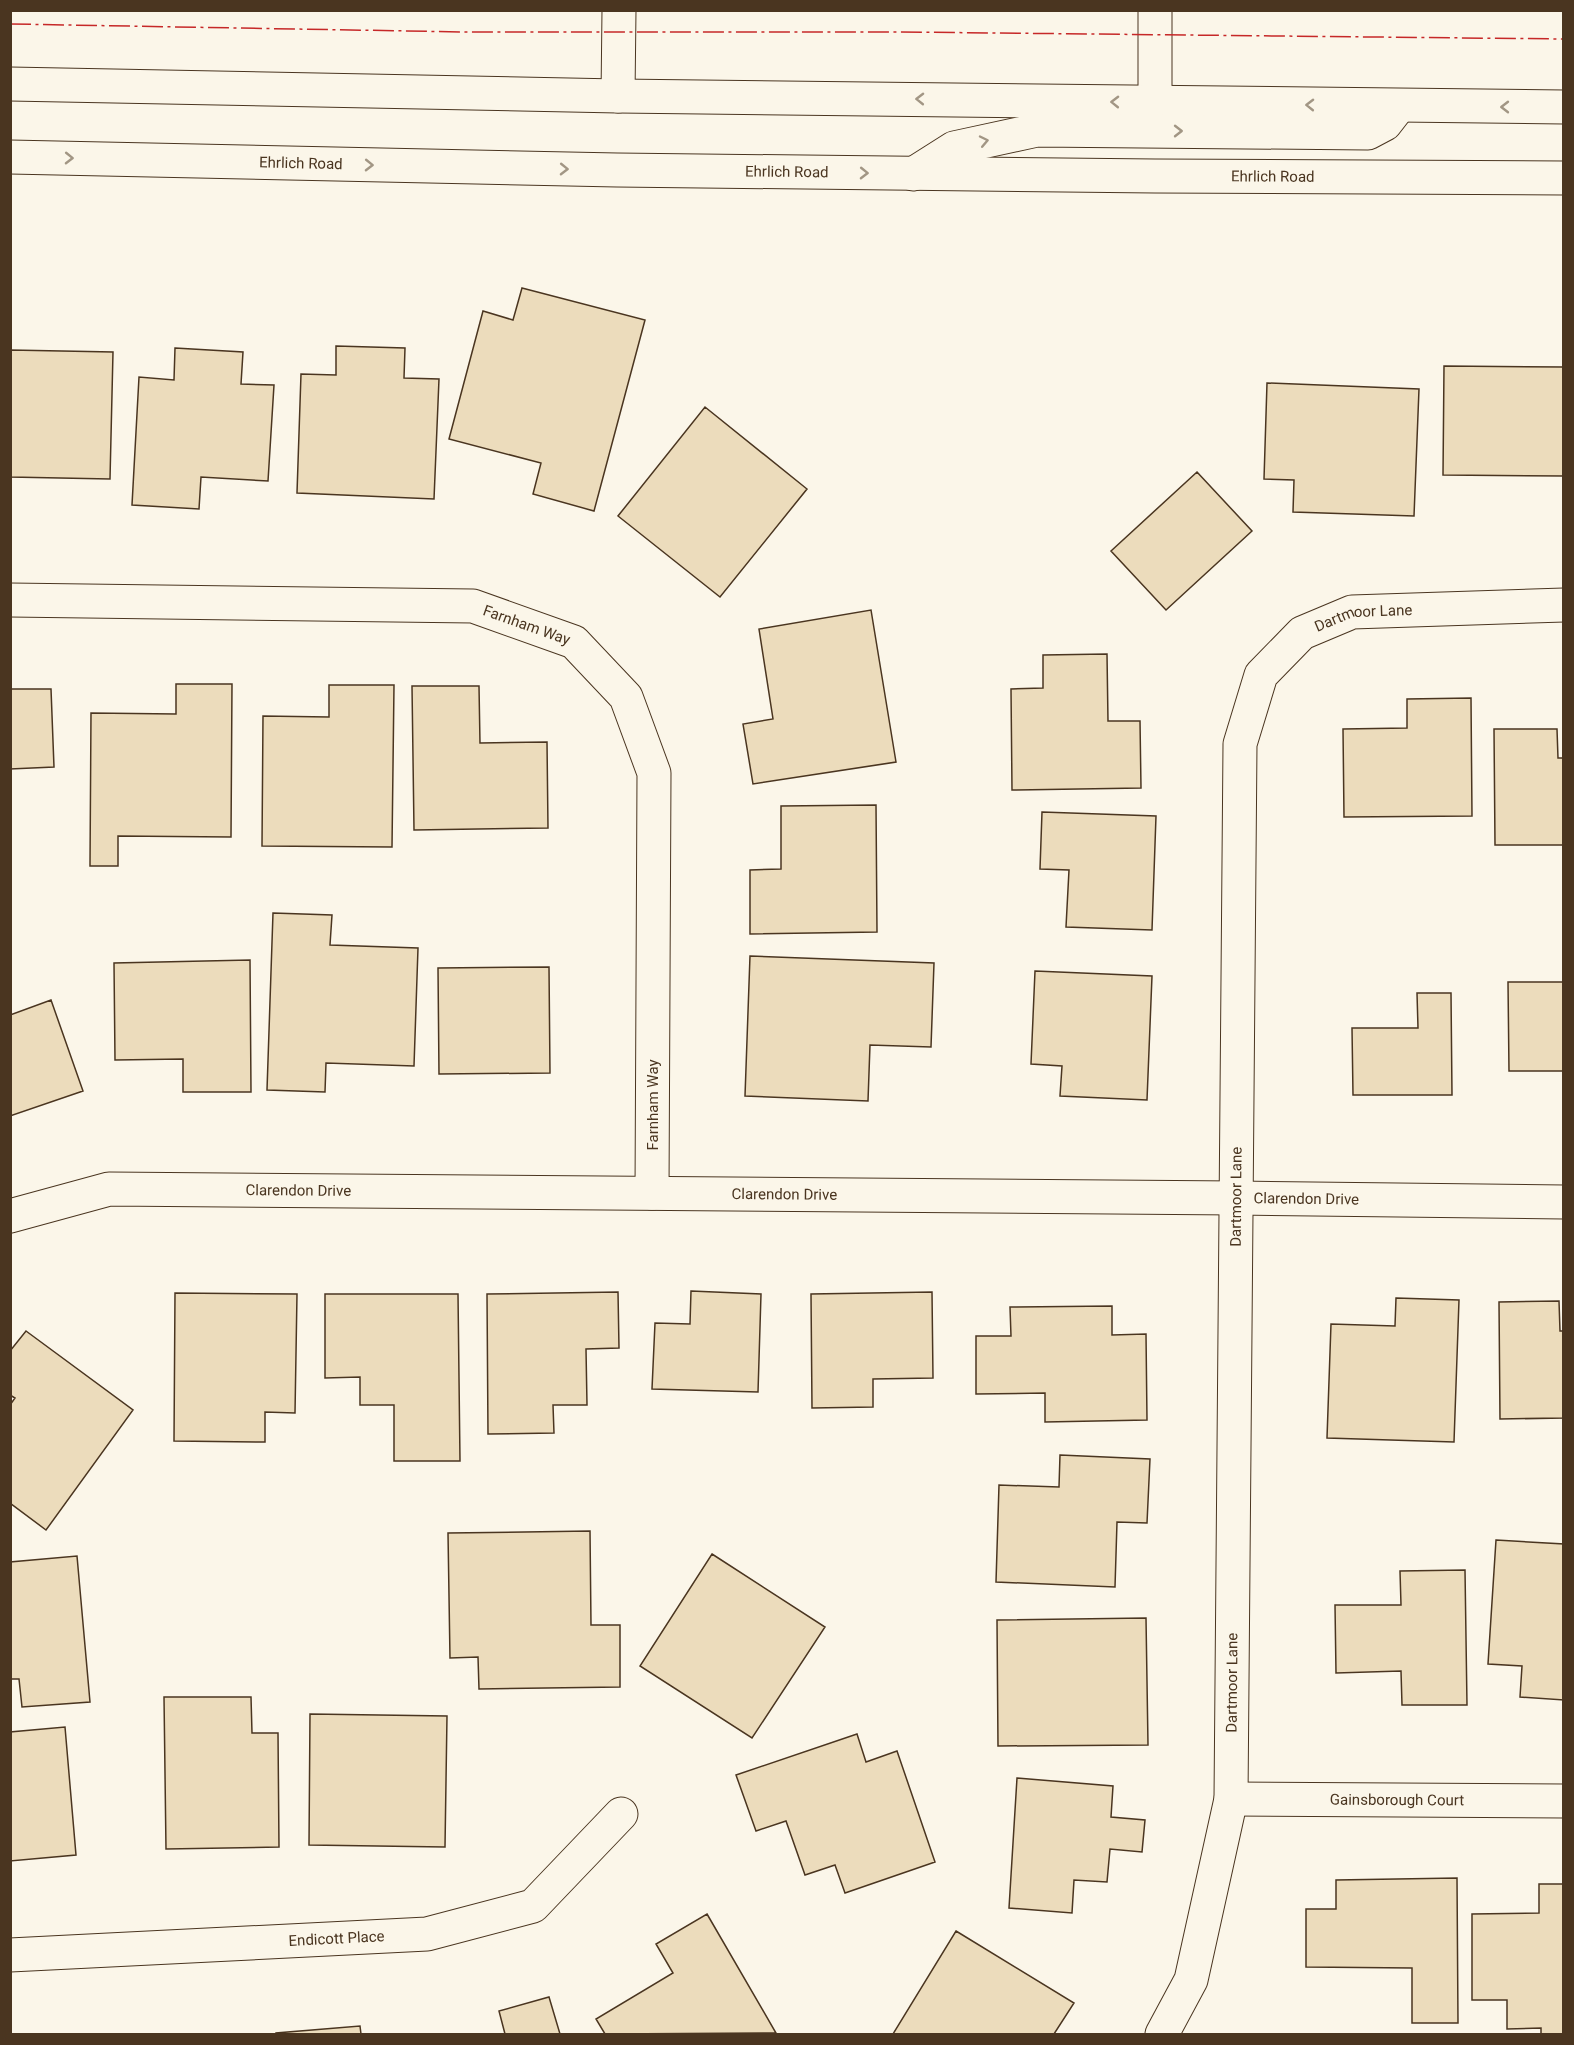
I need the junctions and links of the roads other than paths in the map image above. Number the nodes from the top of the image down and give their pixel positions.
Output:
1 (619, 10) edge
2 (1155, 10) edge
3 (10, 84) edge
4 (618, 96) junction
5 (1155, 102) junction
6 (1399, 106) junction
7 (1563, 107) edge
8 (10, 157) edge
9 (913, 174) junction
10 (1563, 178) edge
11 (10, 600) edge
12 (1563, 604) edge
13 (652, 1193) junction
14 (1237, 1198) junction
15 (1563, 1202) edge
16 (10, 1216) edge
17 (1231, 1799) junction
18 (1563, 1801) edge
19 (621, 1814) dead end
20 (10, 1955) edge
21 (1162, 2034) edge

1 - 4 street
2 - 5 street
3 - 4 street
5 -> 4 street
6 -> 5 street
7 -> 6 street
9 -> 6 street
8 -> 9 street, Ehrlich Road
9 - 10 street, Ehrlich Road
11 - 13 street, Farnham Way
12 - 14 street, Dartmoor Lane
13 - 14 street, Clarendon Drive
13 - 16 street, Clarendon Drive
14 - 15 street, Clarendon Drive
14 - 17 street, Dartmoor Lane
17 - 18 street, Gainsborough Court
17 - 21 street, Dartmoor Lane
19 - 20 street, Endicott Place

